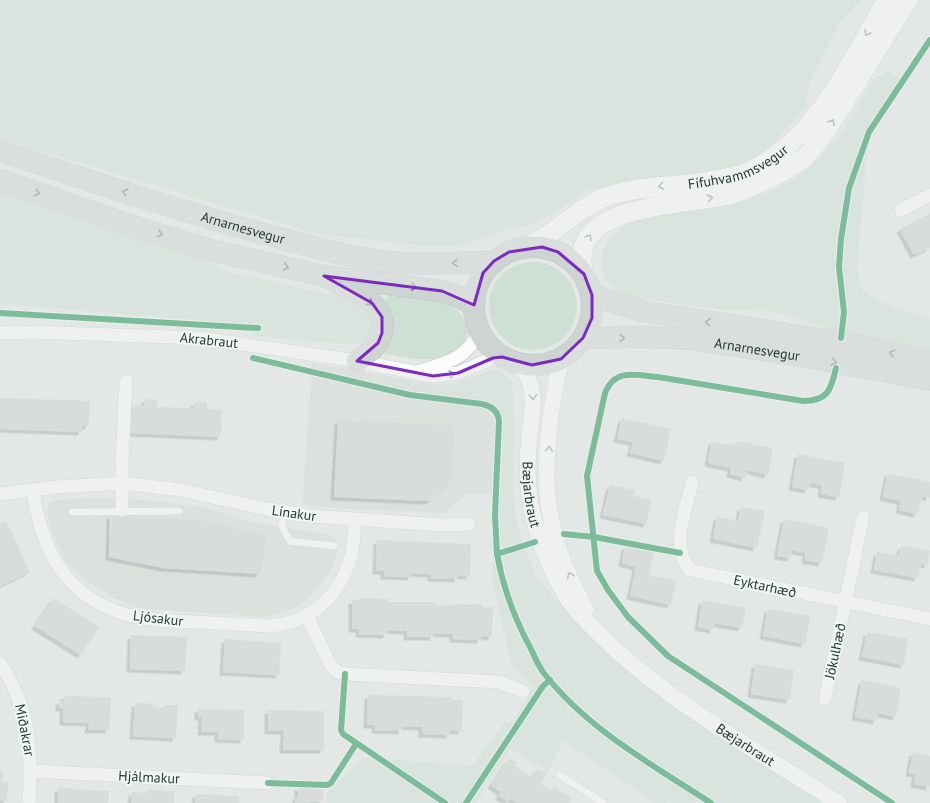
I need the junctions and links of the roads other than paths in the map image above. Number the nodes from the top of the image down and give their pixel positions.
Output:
1 (887, 0) edge
2 (908, 0) edge
3 (0, 151) edge
4 (0, 180) edge
5 (930, 195) edge
6 (901, 210) dead end
7 (525, 247) junction
8 (494, 261) junction
9 (584, 274) junction
10 (324, 276) junction
11 (592, 295) junction
12 (474, 305) junction
13 (479, 331) junction
14 (1, 332) edge
15 (583, 338) junction
16 (561, 358) junction
17 (509, 360) junction
18 (358, 361) junction
19 (930, 362) edge
20 (413, 373) junction
21 (930, 380) edge
22 (126, 381) dead end
23 (692, 482) dead end
24 (122, 483) junction
25 (33, 490) junction
26 (0, 494) edge
27 (122, 510) junction
28 (179, 511) dead end
29 (72, 512) dead end
30 (284, 513) junction
31 (863, 517) dead end
32 (355, 520) junction
33 (469, 524) dead end
34 (334, 546) dead end
35 (845, 603) junction
36 (307, 616) junction
37 (930, 619) edge
38 (600, 635) junction
39 (0, 663) edge
40 (523, 691) dead end
41 (825, 699) dead end
42 (31, 770) junction
43 (560, 775) dead end
44 (268, 783) dead end
45 (29, 803) edge
46 (603, 803) edge
47 (839, 803) edge

1 -> 7 main road, Fífuhvammsvegur
9 -> 2 main road, Fífuhvammsvegur
8 -> 3 main road, Arnarnesvegur
4 -> 10 main road, Arnarnesvegur
5 - 6 street
7 - 8 main road, Arnarnesvegur
7 - 9 main road, Arnarnesvegur
8 - 12 main road, Arnarnesvegur
9 - 11 main road, Arnarnesvegur
10 -> 12 main road, Arnarnesvegur
10 -> 18 main road
11 - 15 main road, Arnarnesvegur
19 -> 11 main road, Arnarnesvegur
12 - 13 main road, Arnarnesvegur
13 - 17 main road, Arnarnesvegur
13 - 20 street
14 - 18 street, Akrabraut
15 - 16 main road, Arnarnesvegur
15 -> 21 main road, Arnarnesvegur
16 - 17 main road, Arnarnesvegur
38 -> 16 street, Bæjarbraut
20 -> 17 street, Akrabraut
17 -> 38 street, Bæjarbraut
18 - 20 street, Akrabraut
22 - 24 street
23 - 35 street, Eyktarhæð
24 - 25 street, Línakur
24 - 27 street
24 - 30 street, Línakur
25 - 26 street, Línakur
25 - 36 street, Ljósakur
27 - 28 lane
27 - 29 lane
30 - 32 street, Línakur
30 - 34 lane
31 - 35 street, Jökulhæð
32 - 33 street, Línakur
32 - 36 street, Ljósakur
35 - 37 street, Eyktarhæð
35 - 41 street, Jökulhæð
36 - 40 street
38 - 47 street, Bæjarbraut
39 - 42 street, Miðakrar
42 - 44 street, Hjálmakur
42 - 45 street, Miðakrar
43 - 46 lane

